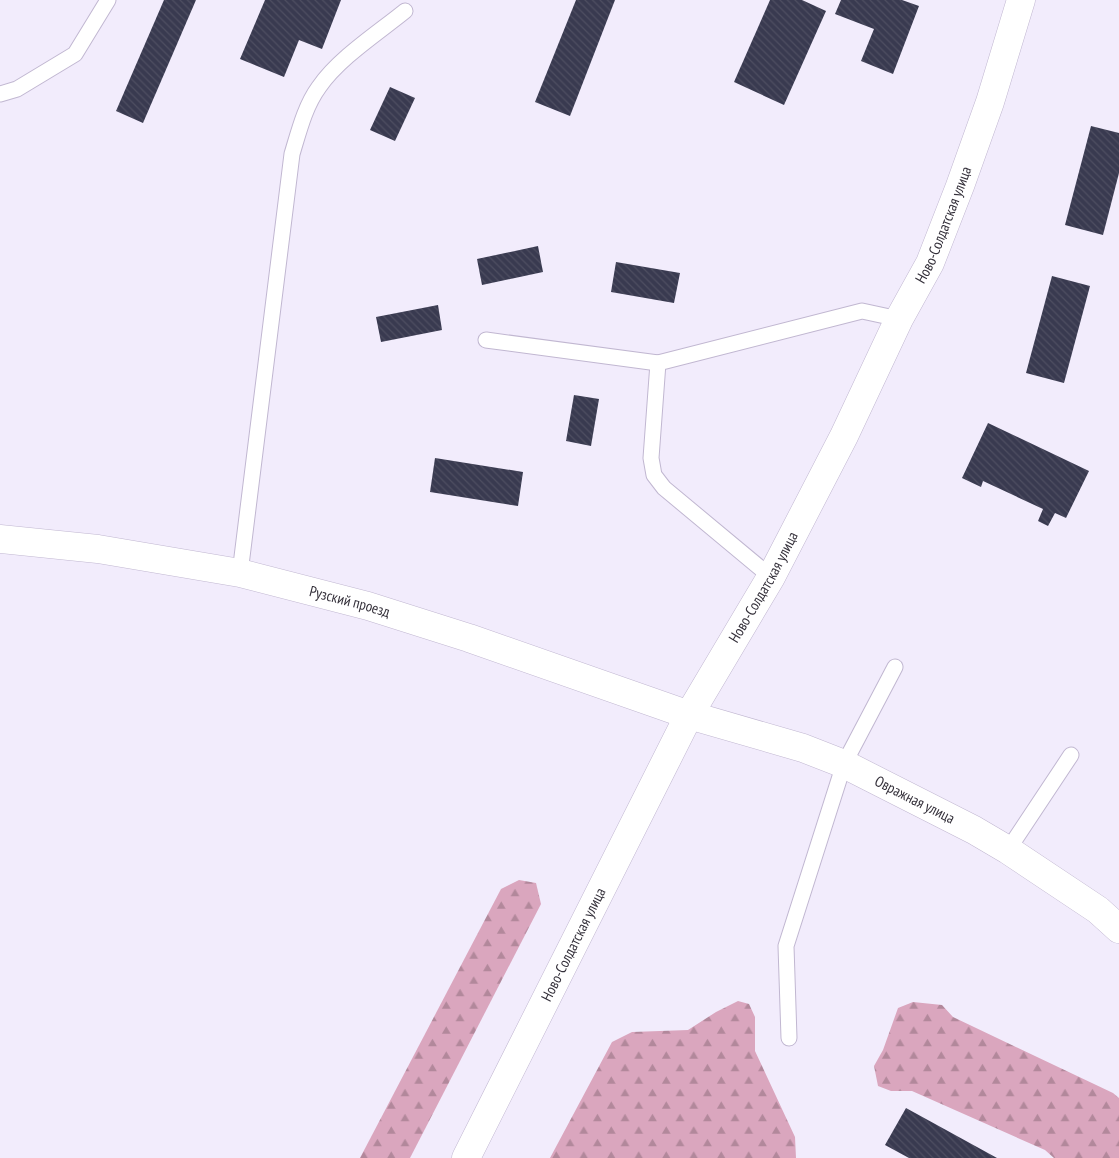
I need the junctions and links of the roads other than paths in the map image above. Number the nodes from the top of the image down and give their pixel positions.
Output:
1 (108, 0) edge
2 (1021, 0) edge
3 (405, 11) dead end
4 (0, 94) edge
5 (899, 318) junction
6 (486, 340) dead end
7 (658, 363) junction
8 (0, 539) edge
9 (240, 573) junction
10 (770, 577) junction
11 (895, 667) dead end
12 (688, 715) junction
13 (1071, 755) dead end
14 (844, 764) junction
15 (1008, 850) junction
16 (1119, 929) edge
17 (788, 1038) dead end
18 (466, 1158) edge

1 - 4 lane
2 - 5 main road, Ново-Солдатская улица
3 - 9 lane
5 - 7 lane
5 - 10 main road, Ново-Солдатская улица
6 - 7 lane
7 - 10 lane
8 - 9 main road, Рузский проезд
9 - 12 main road, Рузский проезд
10 - 12 main road, Ново-Солдатская улица
11 - 14 lane
12 - 14 main road, Овражная улица
12 - 18 main road, Ново-Солдатская улица
13 - 15 lane
14 - 15 main road, Овражная улица
14 - 17 lane
15 - 16 main road, Овражная улица

